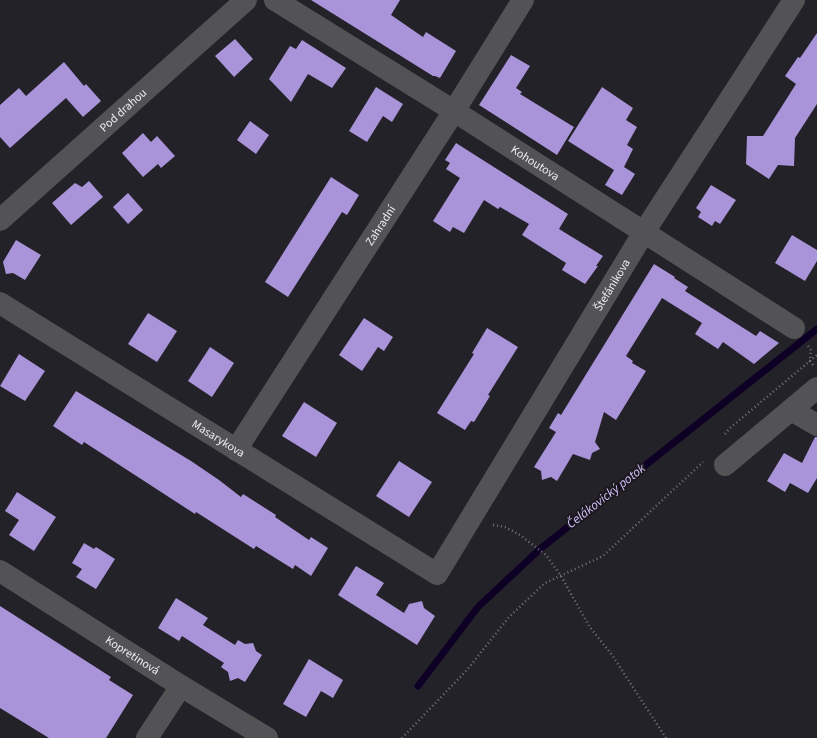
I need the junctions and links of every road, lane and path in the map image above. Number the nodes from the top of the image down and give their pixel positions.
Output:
1 (246, 0) edge
2 (275, 0) edge
3 (523, 0) edge
4 (794, 0) edge
5 (454, 111) junction
6 (0, 220) edge
7 (644, 232) junction
8 (0, 303) edge
9 (794, 328) dead end
10 (811, 350) dead end
11 (817, 355) edge
12 (817, 388) edge
13 (791, 410) junction
14 (817, 425) edge
15 (236, 450) junction
16 (725, 465) dead end
17 (700, 466) dead end
18 (471, 518) junction
19 (0, 571) edge
20 (437, 574) joint
21 (560, 576) junction
22 (181, 686) junction
23 (147, 738) edge
24 (267, 738) edge
25 (402, 738) edge
26 (666, 738) edge

1 - 6 street, Pod drahou
2 - 5 street, Kohoutova
3 - 5 street, Zahradní
4 - 7 street, Štefánikova
5 - 7 street, Kohoutova
5 - 15 street, Zahradní
7 - 9 street, Kohoutova
7 - 18 street, Štefánikova
8 - 15 street, Masarykova
10 - 11 path
12 - 13 street
13 - 14 street
13 - 16 street
15 - 20 street, Masarykova
17 - 21 path
18 - 20 street, Štefánikova
18 - 21 path
19 - 22 street, Kopretinová
21 - 25 path
21 - 26 path
22 - 23 street
22 - 24 street, Kopretinová

